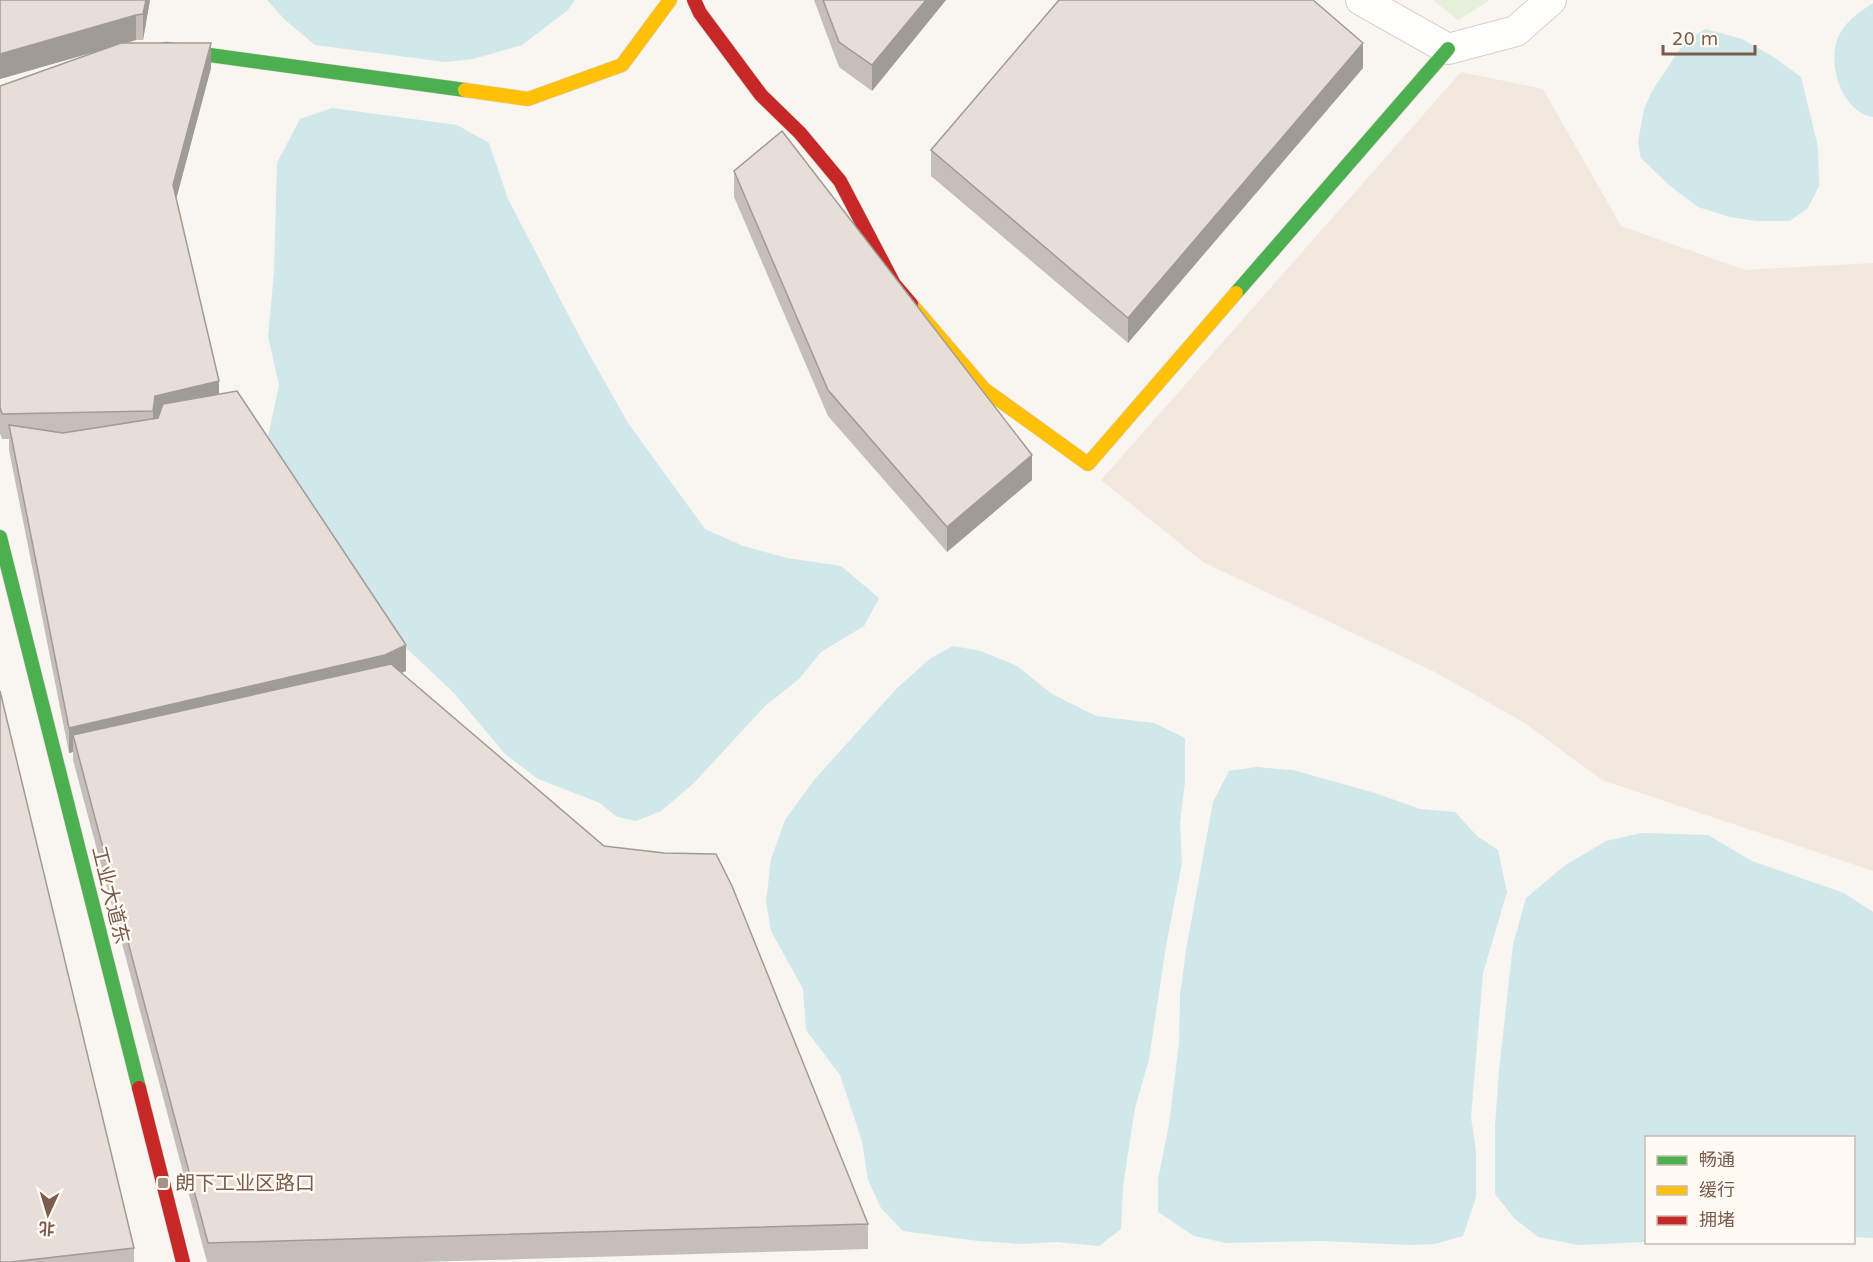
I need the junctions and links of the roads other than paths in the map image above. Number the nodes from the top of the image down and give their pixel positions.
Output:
1 (670, 0) edge
2 (694, 0) edge
3 (1361, 0) edge
4 (1551, 0) edge
5 (155, 48) edge
6 (1448, 48) junction
7 (0, 537) edge
8 (183, 1262) edge

1 - 5 street
2 - 6 street
3 - 6 street
4 - 6 street
7 - 8 street, 工业大道东

